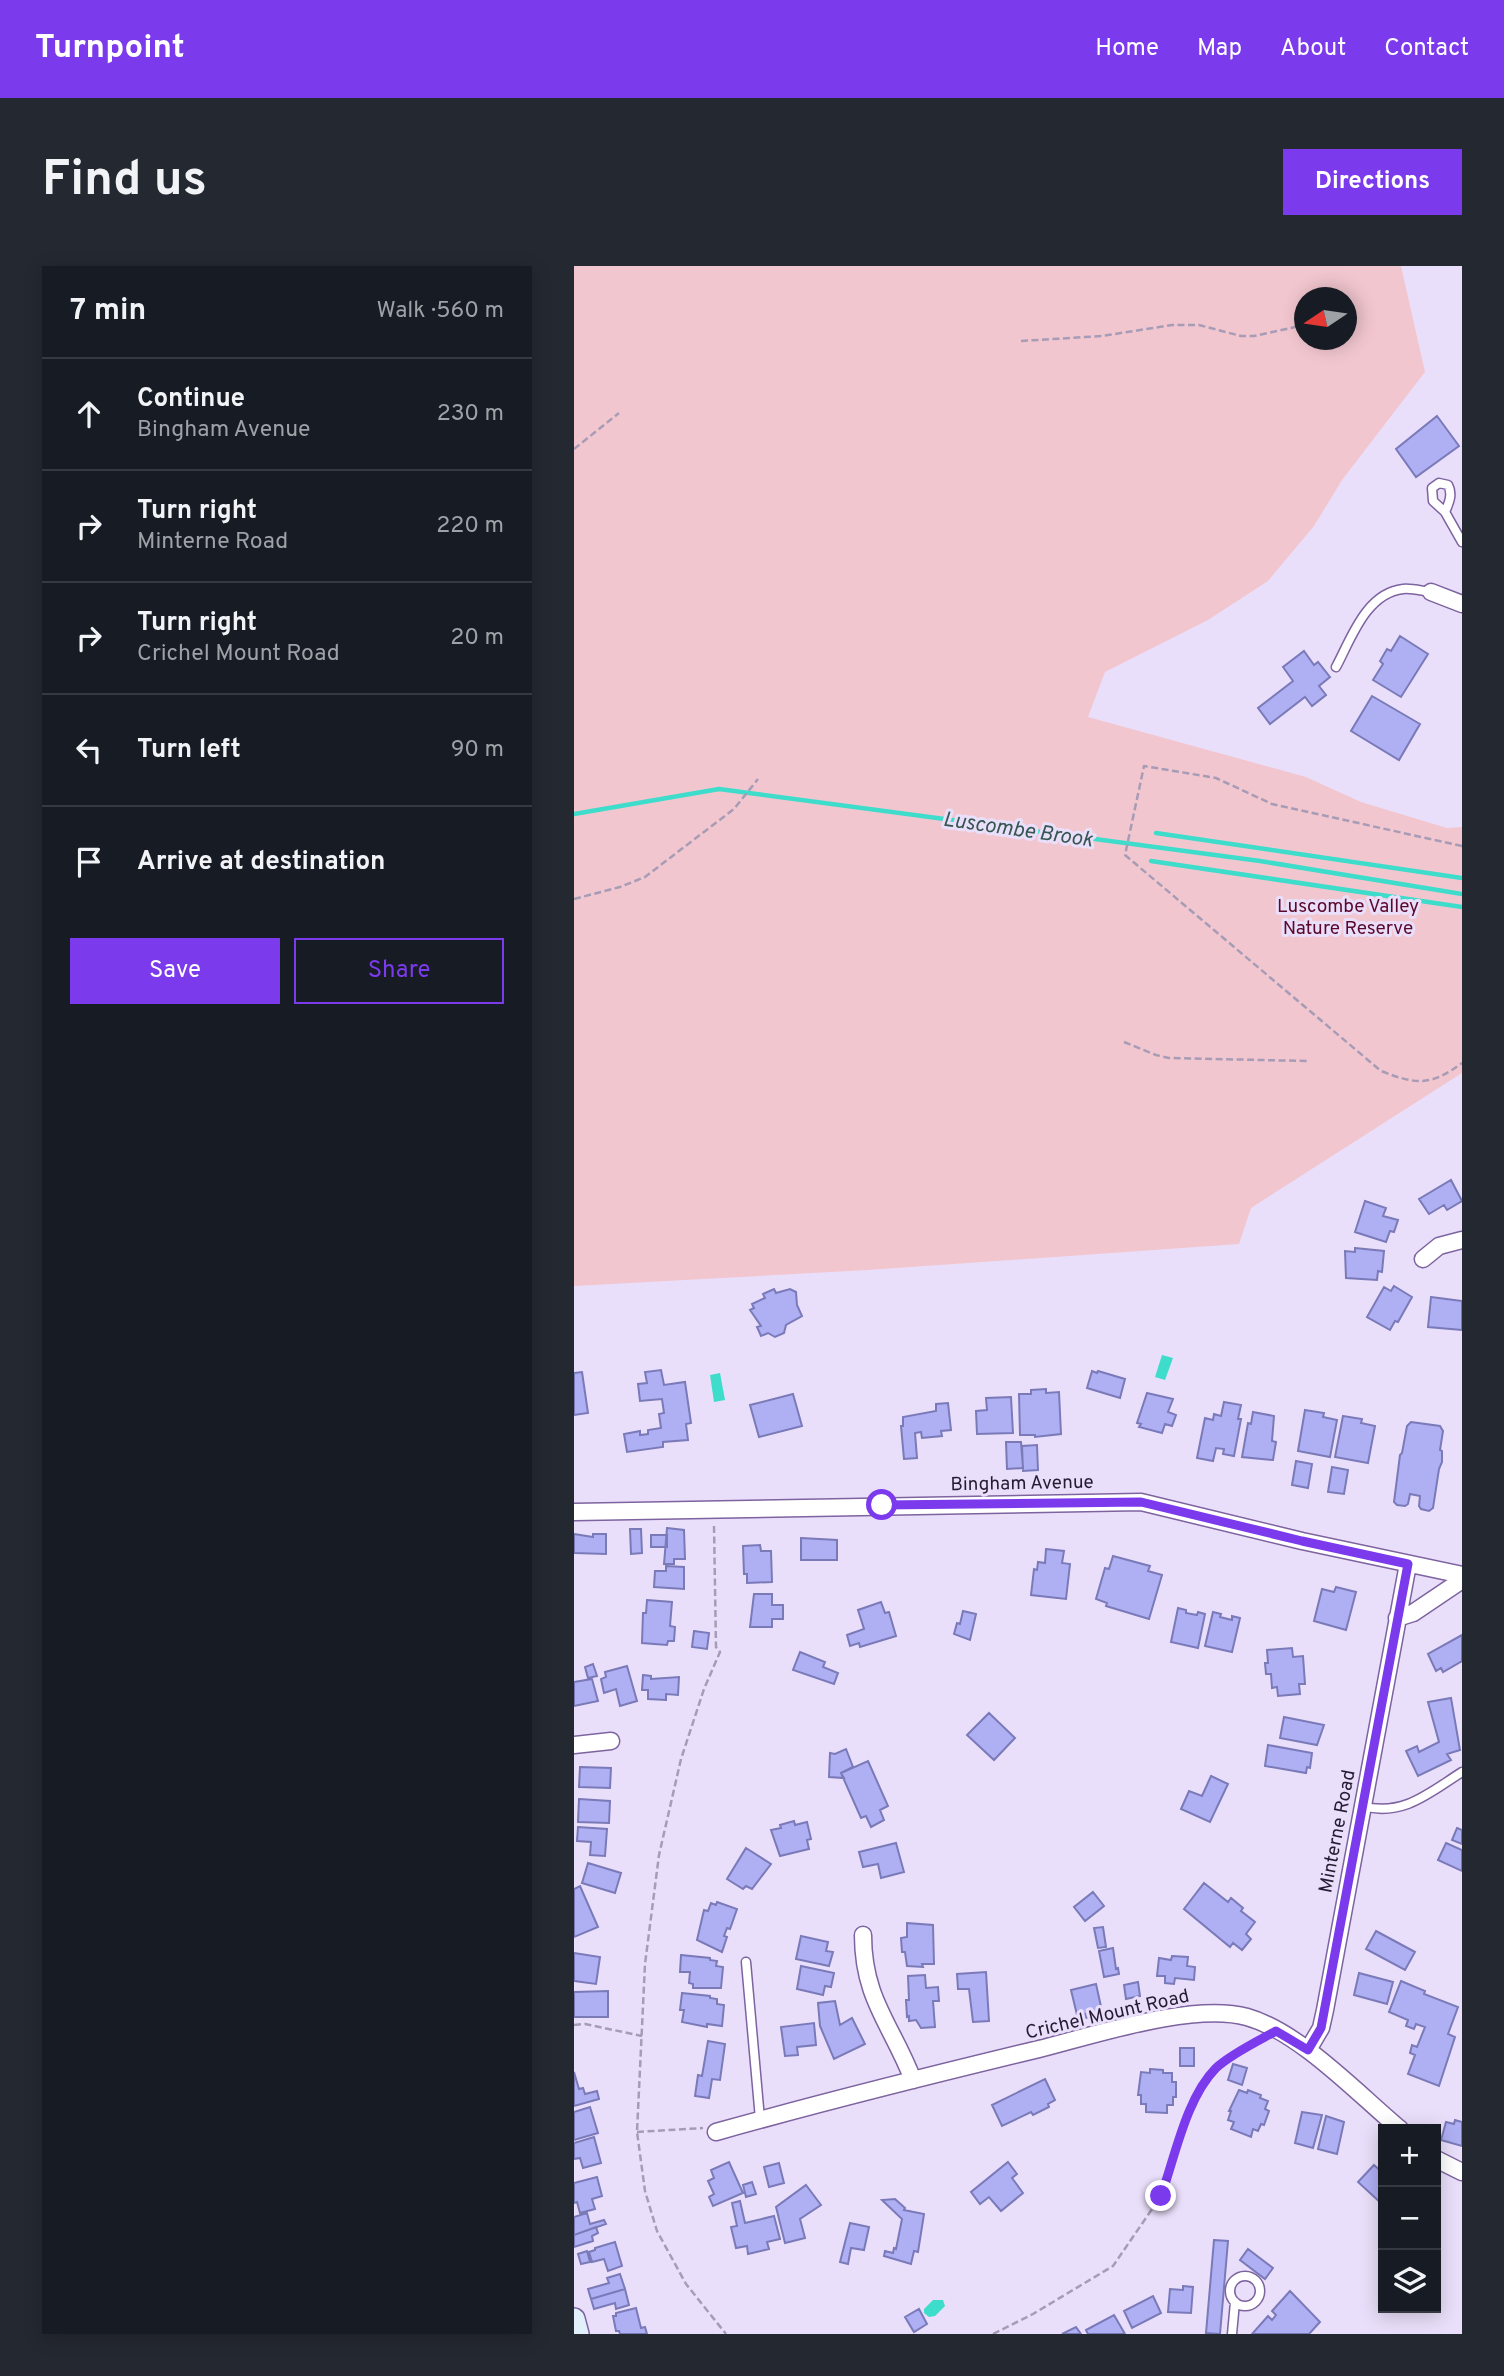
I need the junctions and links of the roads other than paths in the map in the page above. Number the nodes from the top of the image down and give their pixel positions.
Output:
1 (1445, 512) dead end
2 (1462, 542) edge
3 (1431, 592) joint
4 (1462, 604) edge
5 (1336, 667) dead end
6 (1462, 1240) edge
7 (1423, 1259) dead end
8 (574, 1512) edge
9 (1408, 1564) junction
10 (1462, 1575) edge
11 (1462, 1580) edge
12 (1397, 1618) junction
13 (611, 1741) dead end
14 (574, 1745) edge
15 (1462, 1772) edge
16 (1362, 1806) junction
17 (863, 1935) dead end
18 (746, 1962) dead end
19 (1308, 2050) junction
20 (913, 2080) junction
21 (760, 2119) junction
22 (1394, 2124) edge
23 (710, 2130) road end
24 (1441, 2162) edge
25 (1462, 2172) edge
26 (1235, 2302) dead end
27 (574, 2319) edge
28 (578, 2334) edge
29 (1232, 2334) edge

1 - 2 lane
3 - 4 street
3 - 5 lane
6 - 7 street
8 - 9 street, Bingham Avenue
9 - 10 street, Bingham Avenue
9 - 12 street, Minterne Road
11 - 12 street
12 - 16 street, Minterne Road
13 - 14 street
15 - 16 lane
16 - 19 street, Minterne Road
17 - 20 street
18 - 21 lane
19 - 20 street, Crichel Mount Road
19 - 22 street, Crichel Mount Road
20 - 21 street, Crichel Mount Road
21 - 23 street, Crichel Mount Road
24 - 25 street
26 - 29 lane
27 - 28 street

